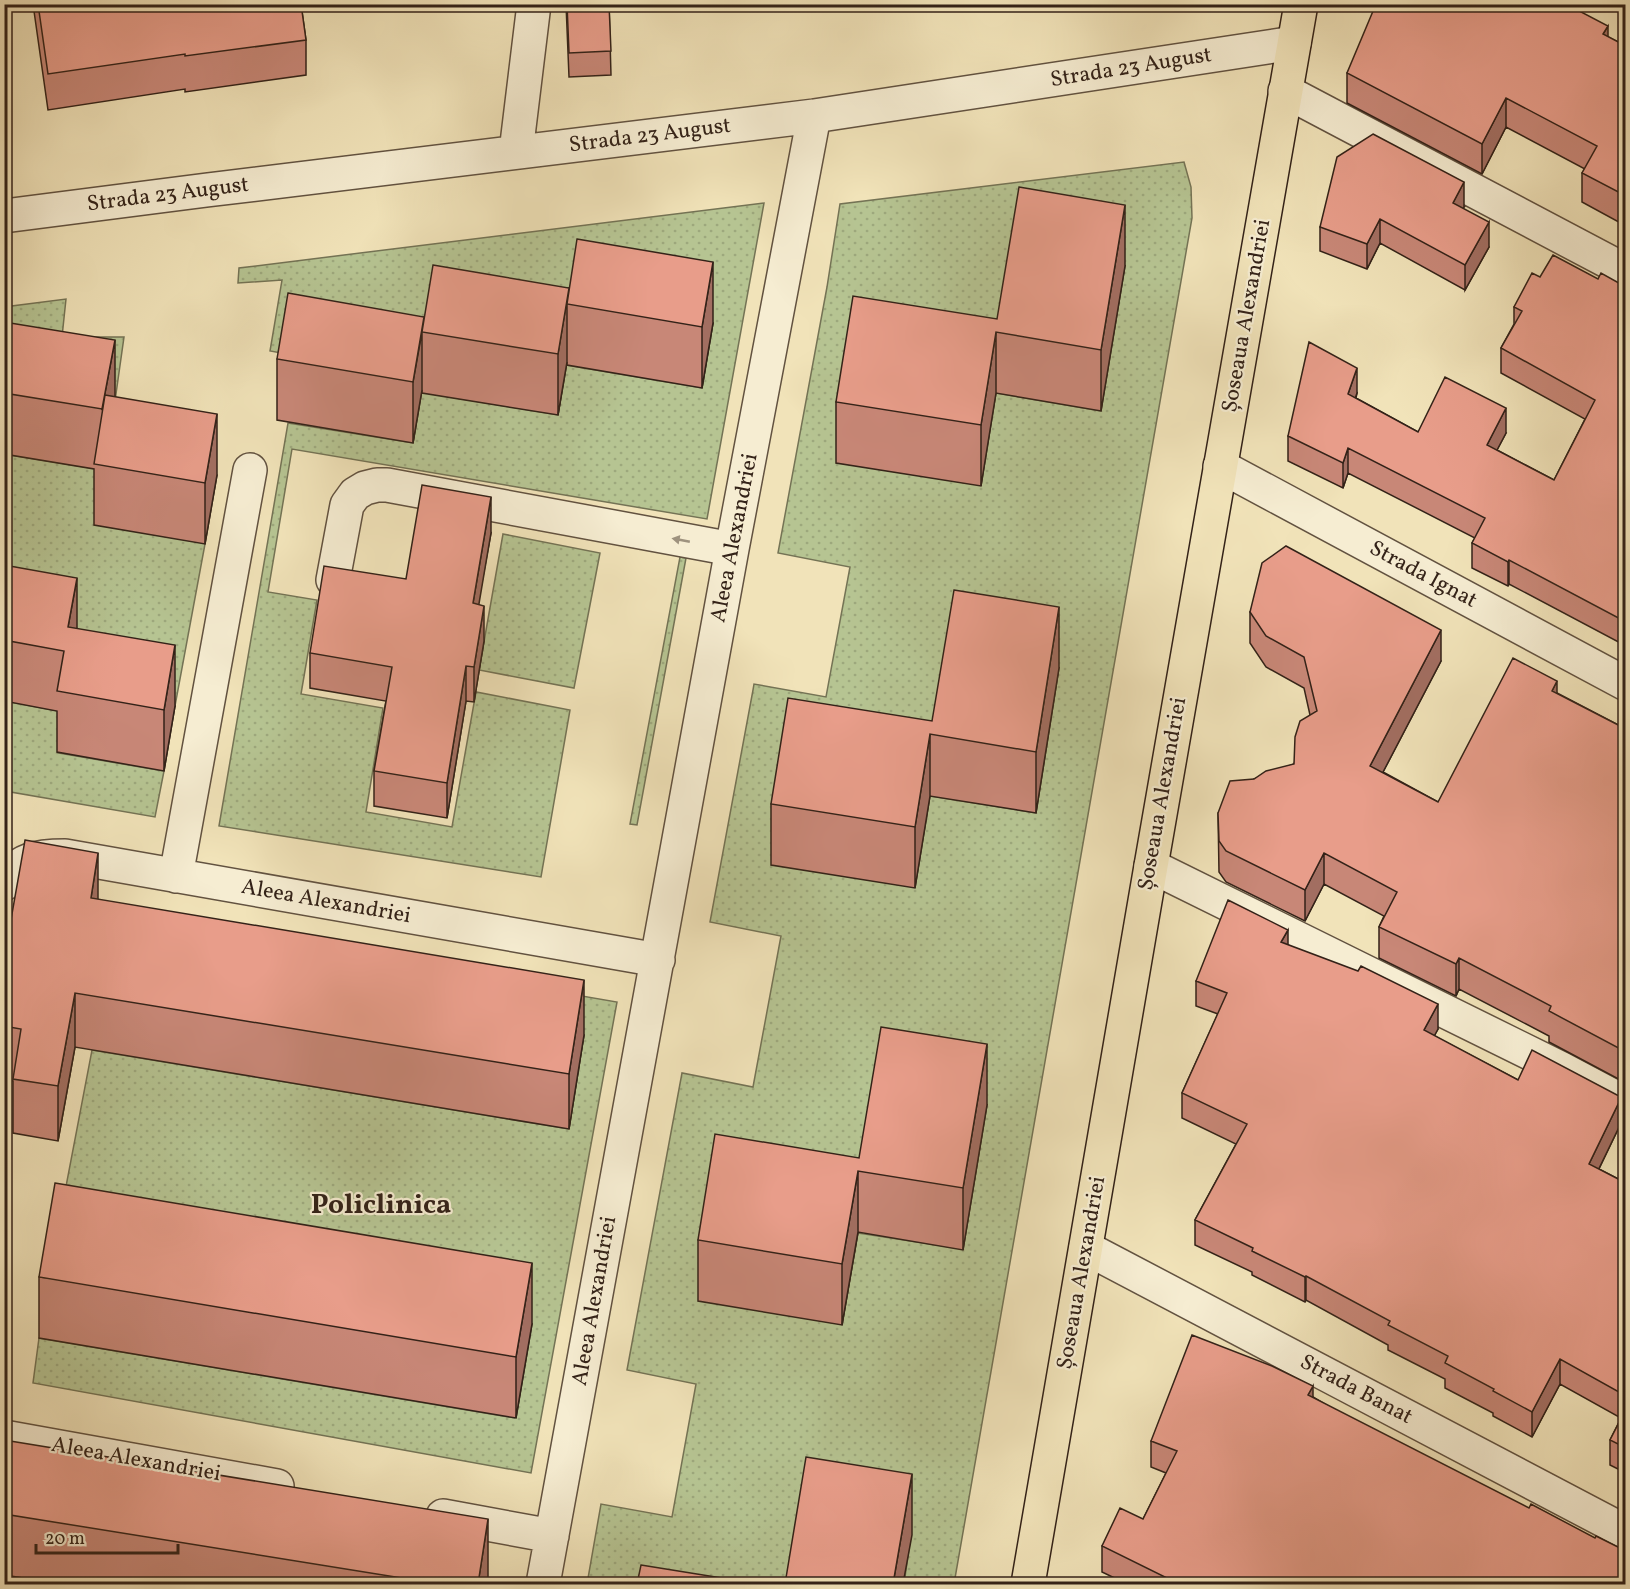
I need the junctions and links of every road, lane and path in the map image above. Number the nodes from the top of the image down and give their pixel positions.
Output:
1 (534, 4) edge
2 (1301, 4) edge
3 (1294, 43) junction
4 (1285, 91) junction
5 (814, 116) junction
6 (516, 152) junction
7 (4, 216) edge
8 (1626, 271) edge
9 (1220, 466) junction
10 (250, 470) dead end
11 (732, 549) junction
12 (333, 580) edge
13 (1626, 684) edge
14 (1151, 866) junction
15 (176, 876) junction
16 (4, 884) edge
17 (658, 960) junction
18 (1626, 1103) edge
19 (1086, 1248) junction
20 (4, 1437) edge
21 (301, 1490) edge
22 (409, 1510) edge
23 (1626, 1532) edge
24 (552, 1536) junction
25 (543, 1584) edge
26 (1028, 1584) edge

1 - 6 street
2 - 3 main road, Șoseaua Alexandriei
3 - 4 main road, Șoseaua Alexandriei
3 - 5 street, Strada 23 August
4 - 8 street
4 - 9 main road, Șoseaua Alexandriei
5 - 6 street, Strada 23 August
5 - 11 street, Aleea Alexandriei
6 - 7 street, Strada 23 August
9 - 13 street, Strada Ignat
9 - 14 main road, Șoseaua Alexandriei
10 - 15 street
11 -> 12 street
11 - 17 street, Aleea Alexandriei
14 - 18 street
14 - 19 main road, Șoseaua Alexandriei
15 - 16 street, Aleea Alexandriei
15 - 17 street, Aleea Alexandriei
17 - 24 street, Aleea Alexandriei
19 - 23 street, Strada Banat
19 - 26 main road, Șoseaua Alexandriei
20 - 21 street, Aleea Alexandriei
22 - 24 street
24 - 25 street, Aleea Alexandriei

